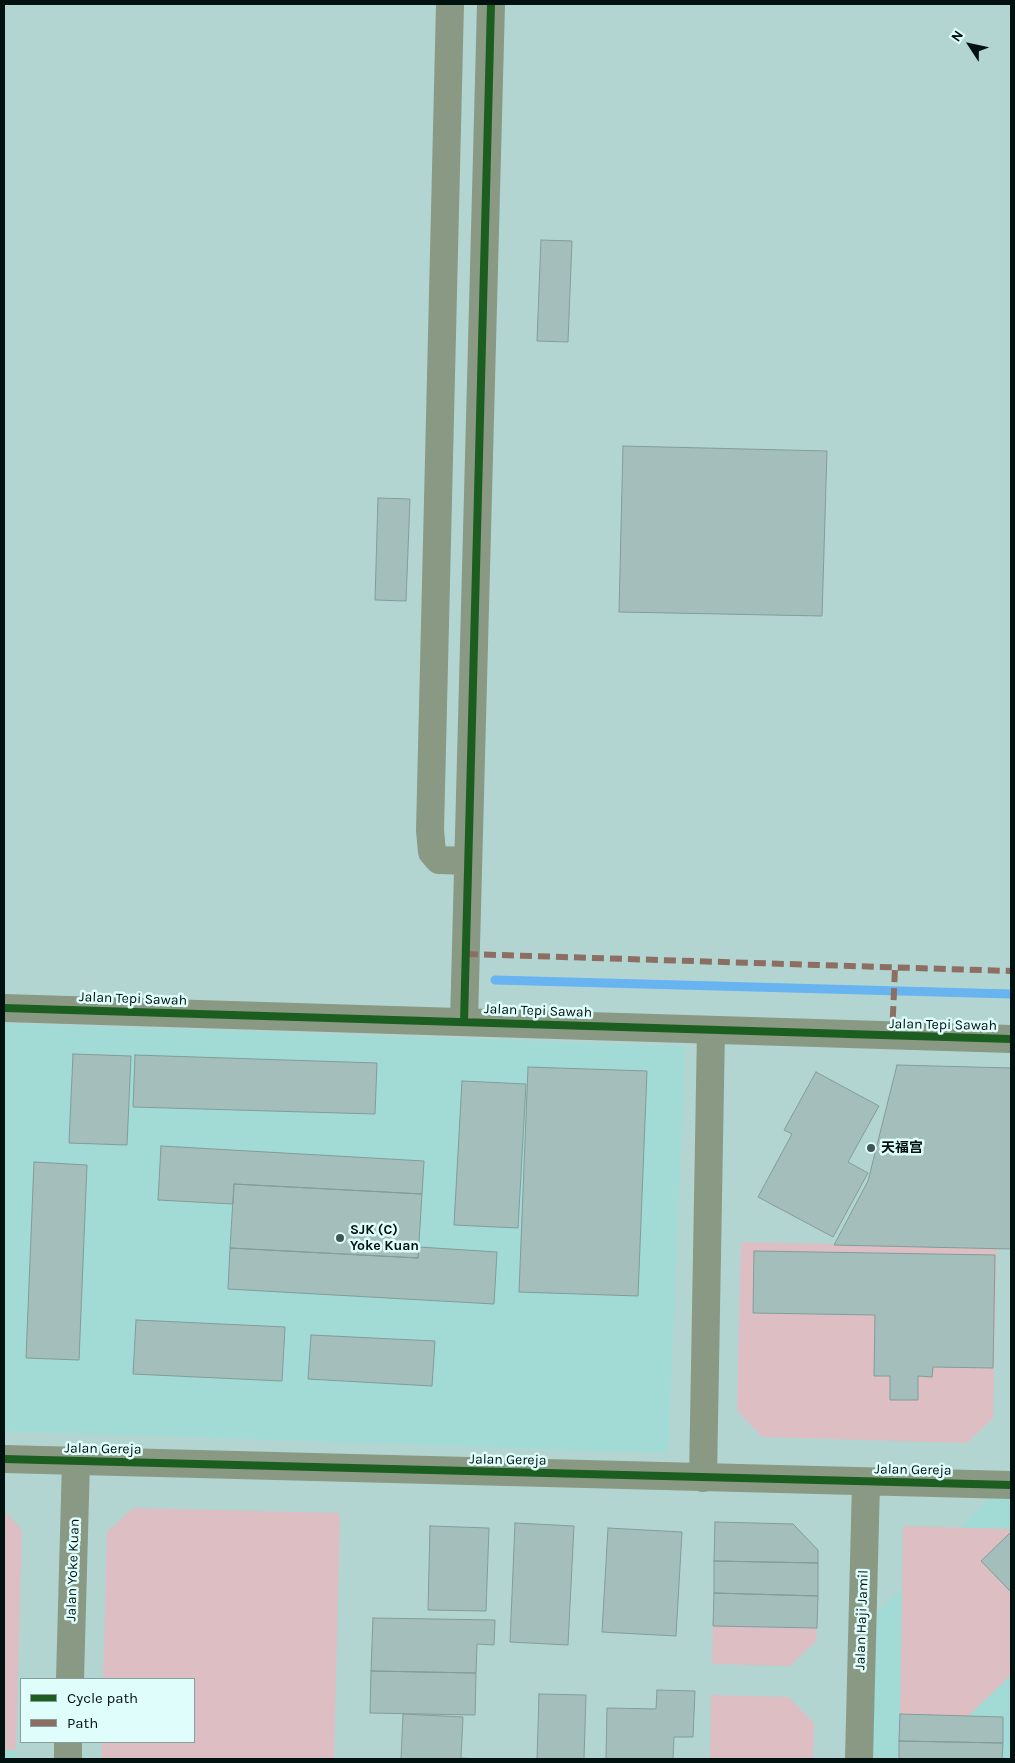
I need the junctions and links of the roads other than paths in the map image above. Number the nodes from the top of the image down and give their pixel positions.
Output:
1 (450, 4) edge
2 (491, 4) edge
3 (468, 861) junction
4 (4, 1008) edge
5 (464, 1021) junction
6 (711, 1030) junction
7 (1011, 1039) edge
8 (4, 1459) edge
9 (76, 1461) junction
10 (703, 1478) junction
11 (866, 1482) junction
12 (1011, 1485) edge
13 (70, 1678) edge
14 (68, 1743) edge
15 (68, 1759) edge
16 (859, 1759) edge

1 - 3 street
2 - 3 street
3 - 5 street
4 - 5 street, Jalan Tepi Sawah
5 - 6 street, Jalan Tepi Sawah
6 - 7 street, Jalan Tepi Sawah
6 - 10 street
8 - 9 street, Jalan Gereja
9 - 10 street, Jalan Gereja
9 - 13 street, Jalan Yoke Kuan
10 - 11 street, Jalan Gereja
11 - 12 street, Jalan Gereja
11 - 16 street, Jalan Haji Jamil
14 - 15 street

